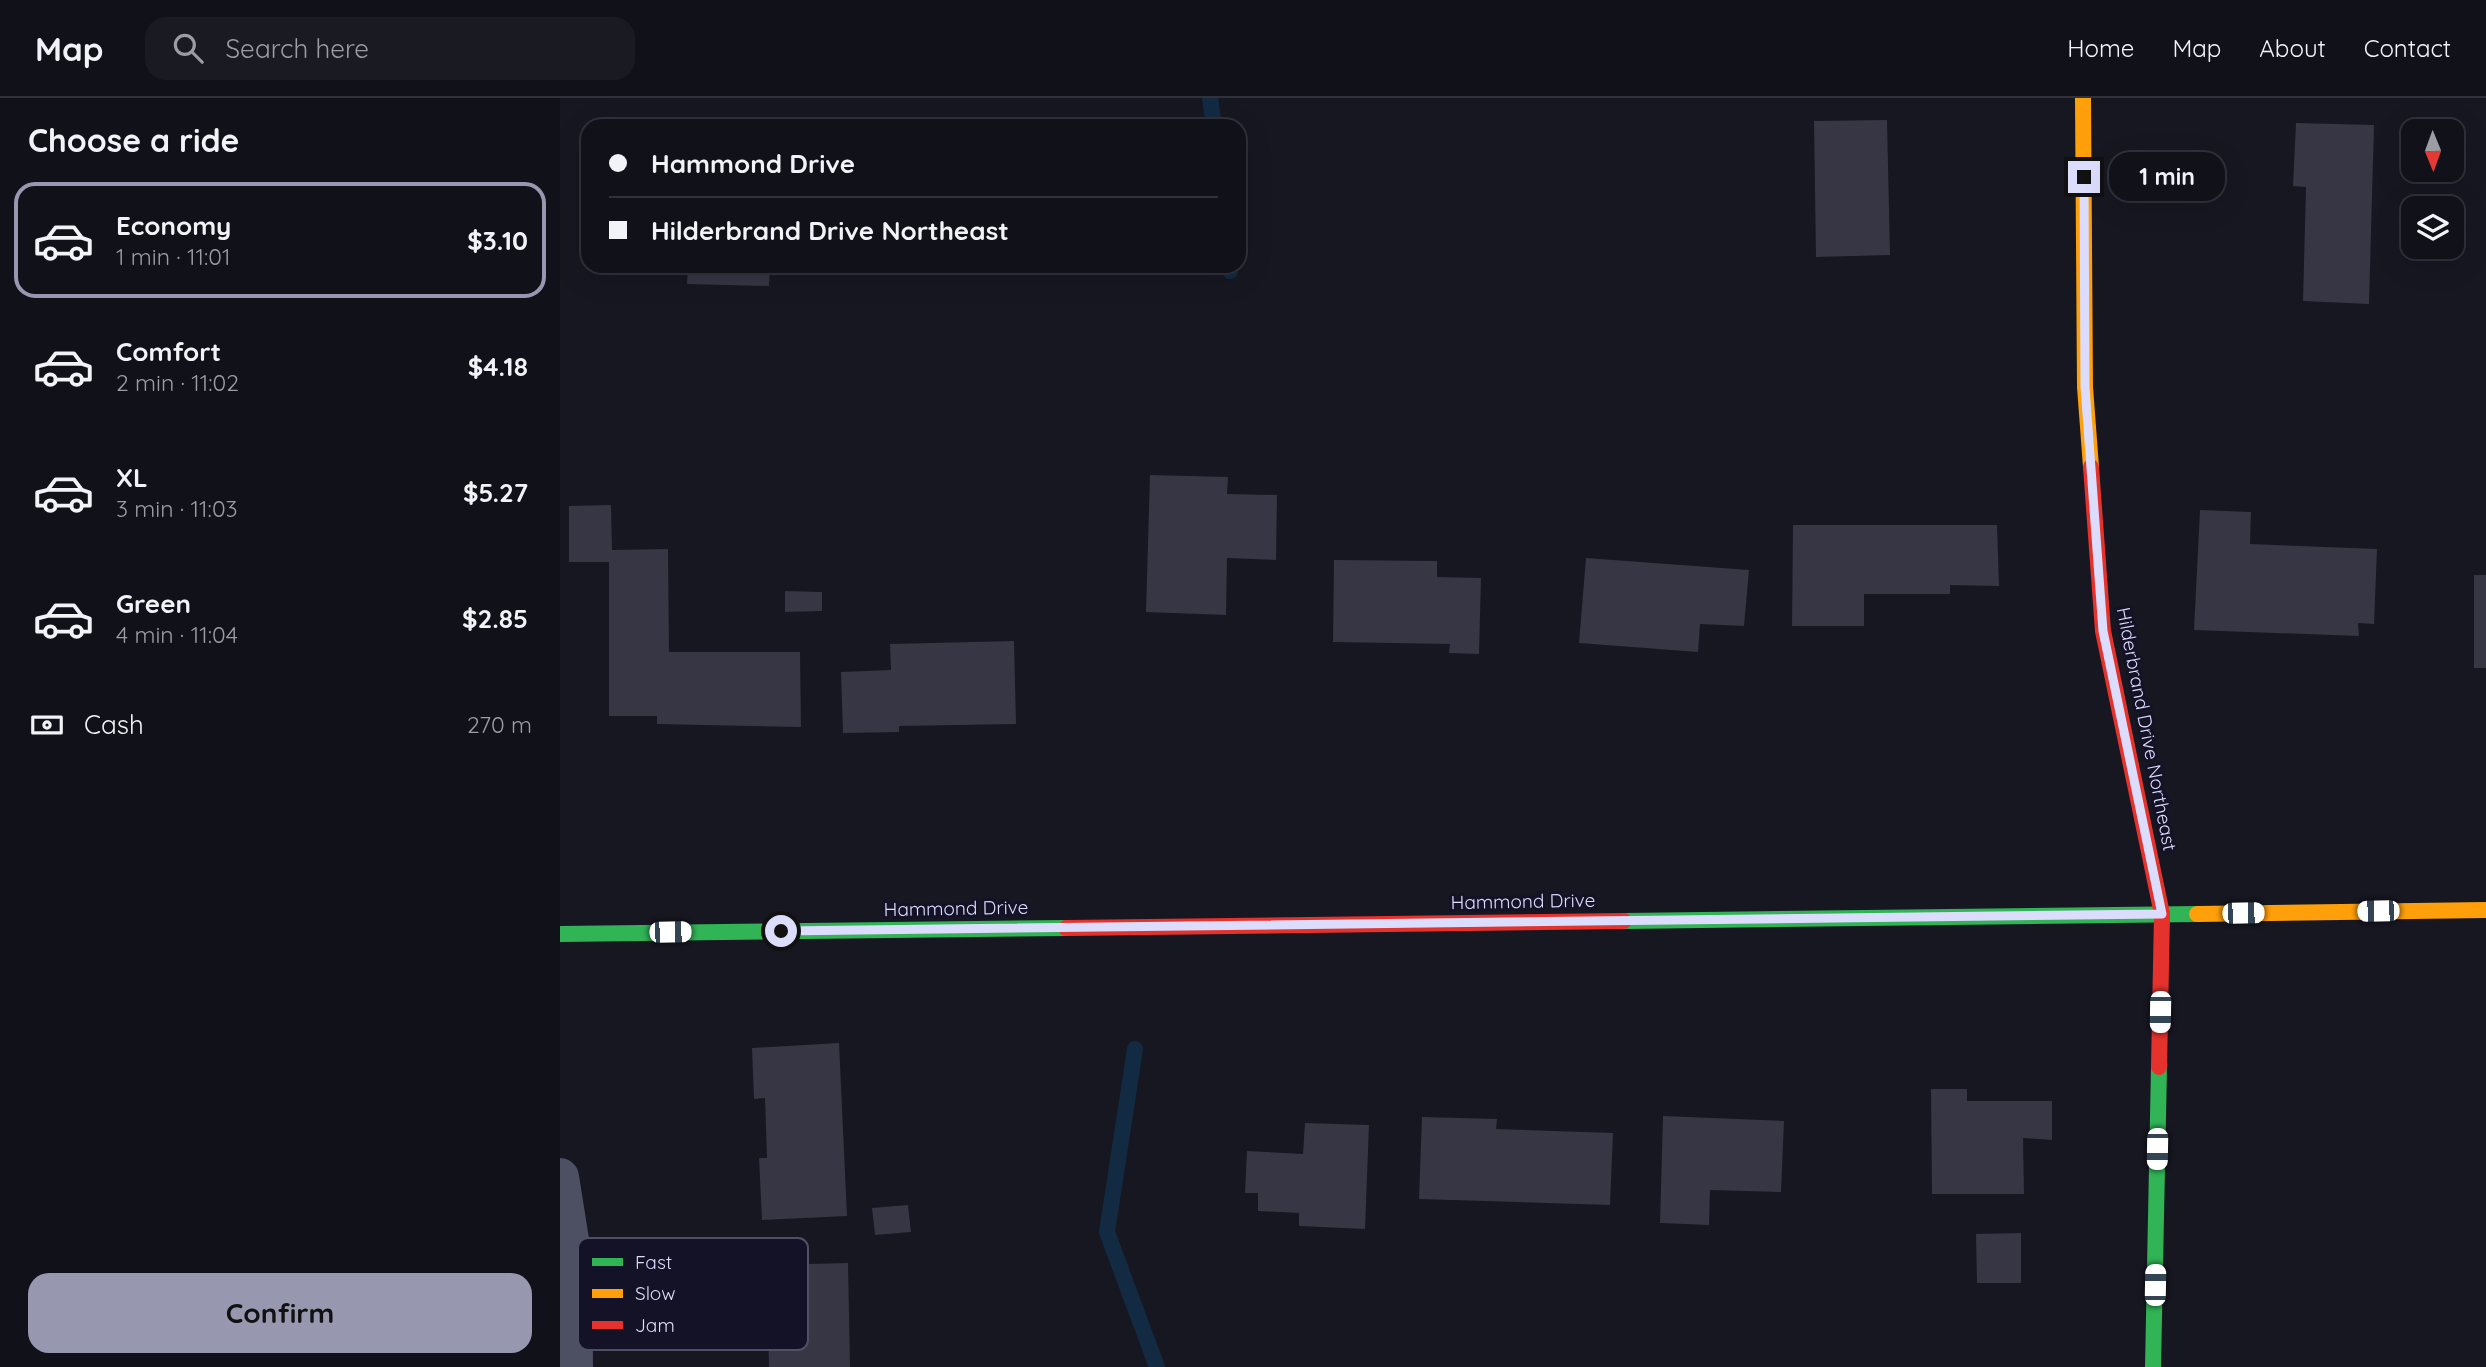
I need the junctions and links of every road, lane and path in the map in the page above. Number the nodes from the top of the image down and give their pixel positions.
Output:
1 (2083, 98) edge
2 (2486, 910) edge
3 (2162, 914) junction
4 (560, 934) edge
5 (560, 1177) edge
6 (574, 1367) edge
7 (2153, 1367) edge

1 - 3 street, Hilderbrand Drive Northeast
2 - 3 street, Hammond Drive
3 - 4 street, Hammond Drive
3 - 7 street, Hilderbrand Drive Northeast
5 - 6 street

